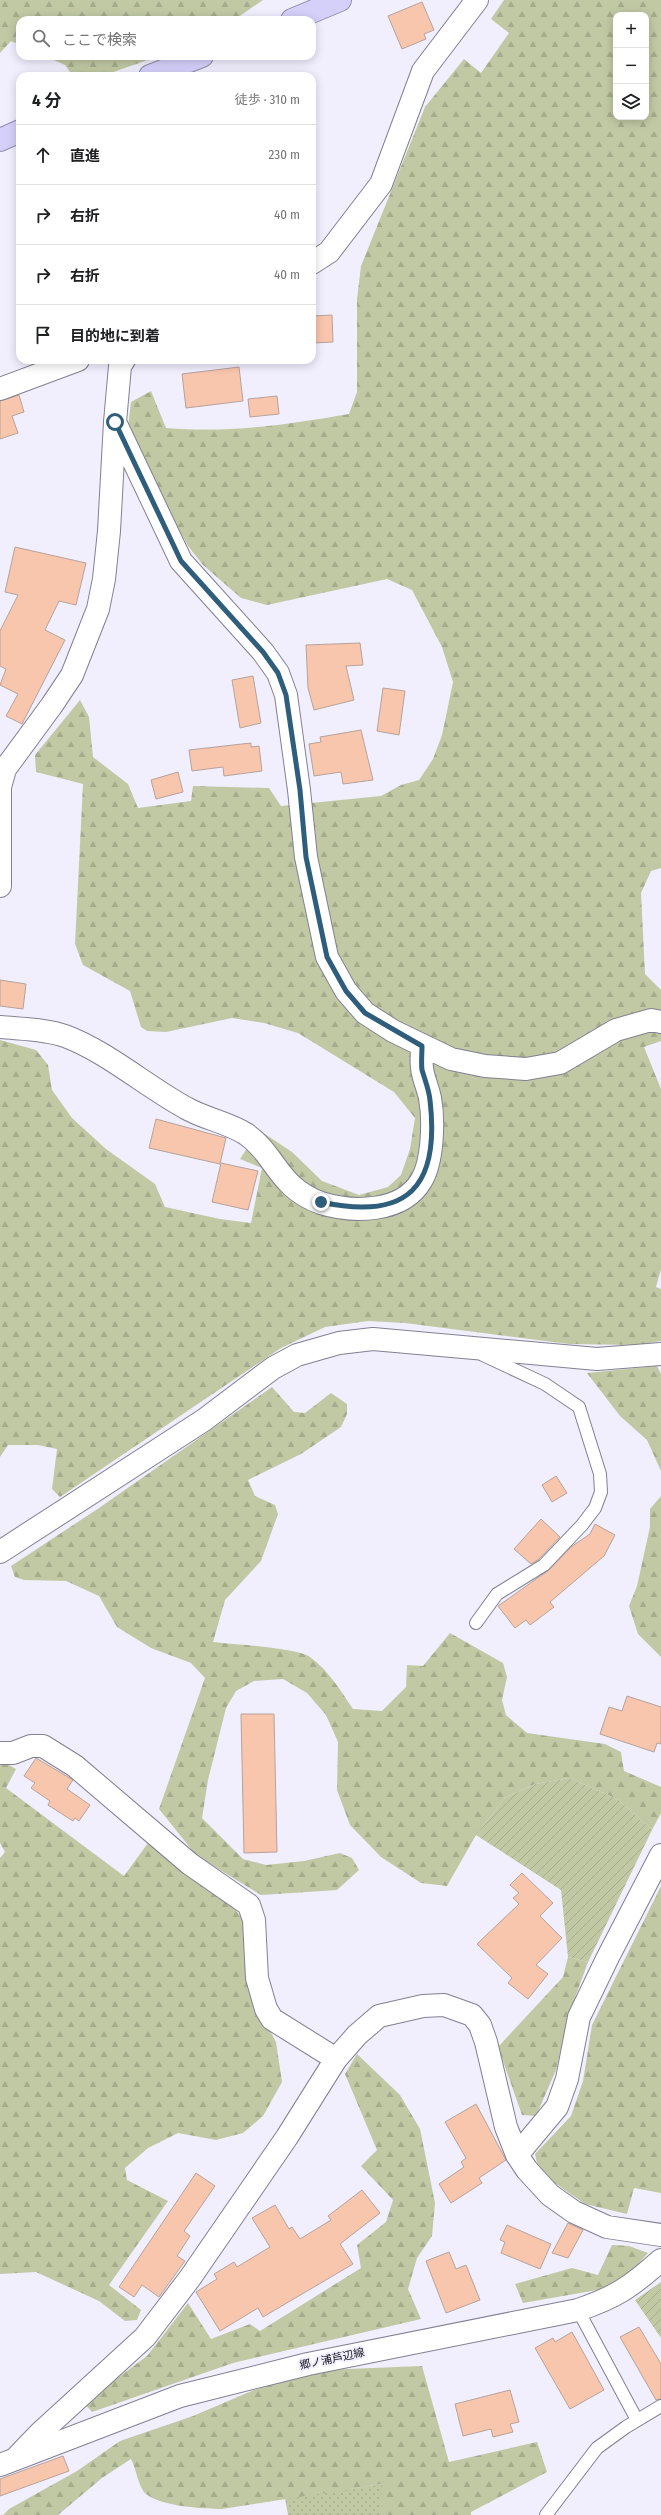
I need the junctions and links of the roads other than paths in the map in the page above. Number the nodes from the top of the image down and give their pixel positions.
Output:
1 (340, 0) edge
2 (477, 0) edge
3 (302, 16) edge
4 (192, 60) edge
5 (160, 72) edge
6 (16, 133) edge
7 (0, 140) edge
8 (316, 260) edge
9 (67, 364) edge
10 (121, 364) edge
11 (0, 389) edge
12 (115, 422) junction
13 (0, 886) edge
14 (661, 1022) edge
15 (0, 1027) edge
16 (422, 1046) junction
17 (466, 1347) junction
18 (661, 1354) edge
19 (0, 1552) edge
20 (476, 1623) dead end
21 (0, 1753) edge
22 (661, 1855) edge
23 (336, 2059) junction
24 (517, 2155) junction
25 (661, 2235) edge
26 (661, 2260) edge
27 (578, 2310) junction
28 (661, 2406) edge
29 (637, 2420) junction
30 (8, 2462) edge
31 (546, 2515) edge

1 - 3 highway
2 - 8 street
4 - 5 highway
6 - 7 highway
9 - 11 street
10 - 12 street
12 - 13 street
12 - 16 street
14 - 16 street
15 - 16 street
17 - 18 street
17 - 19 street
17 - 20 lane
21 - 23 street
22 - 24 street
23 - 24 street
23 - 30 street
24 - 25 street
26 - 27 street, 郷ノ浦芦辺線
27 - 29 lane
27 - 30 street, 郷ノ浦芦辺線
28 - 29 lane
29 - 31 lane

